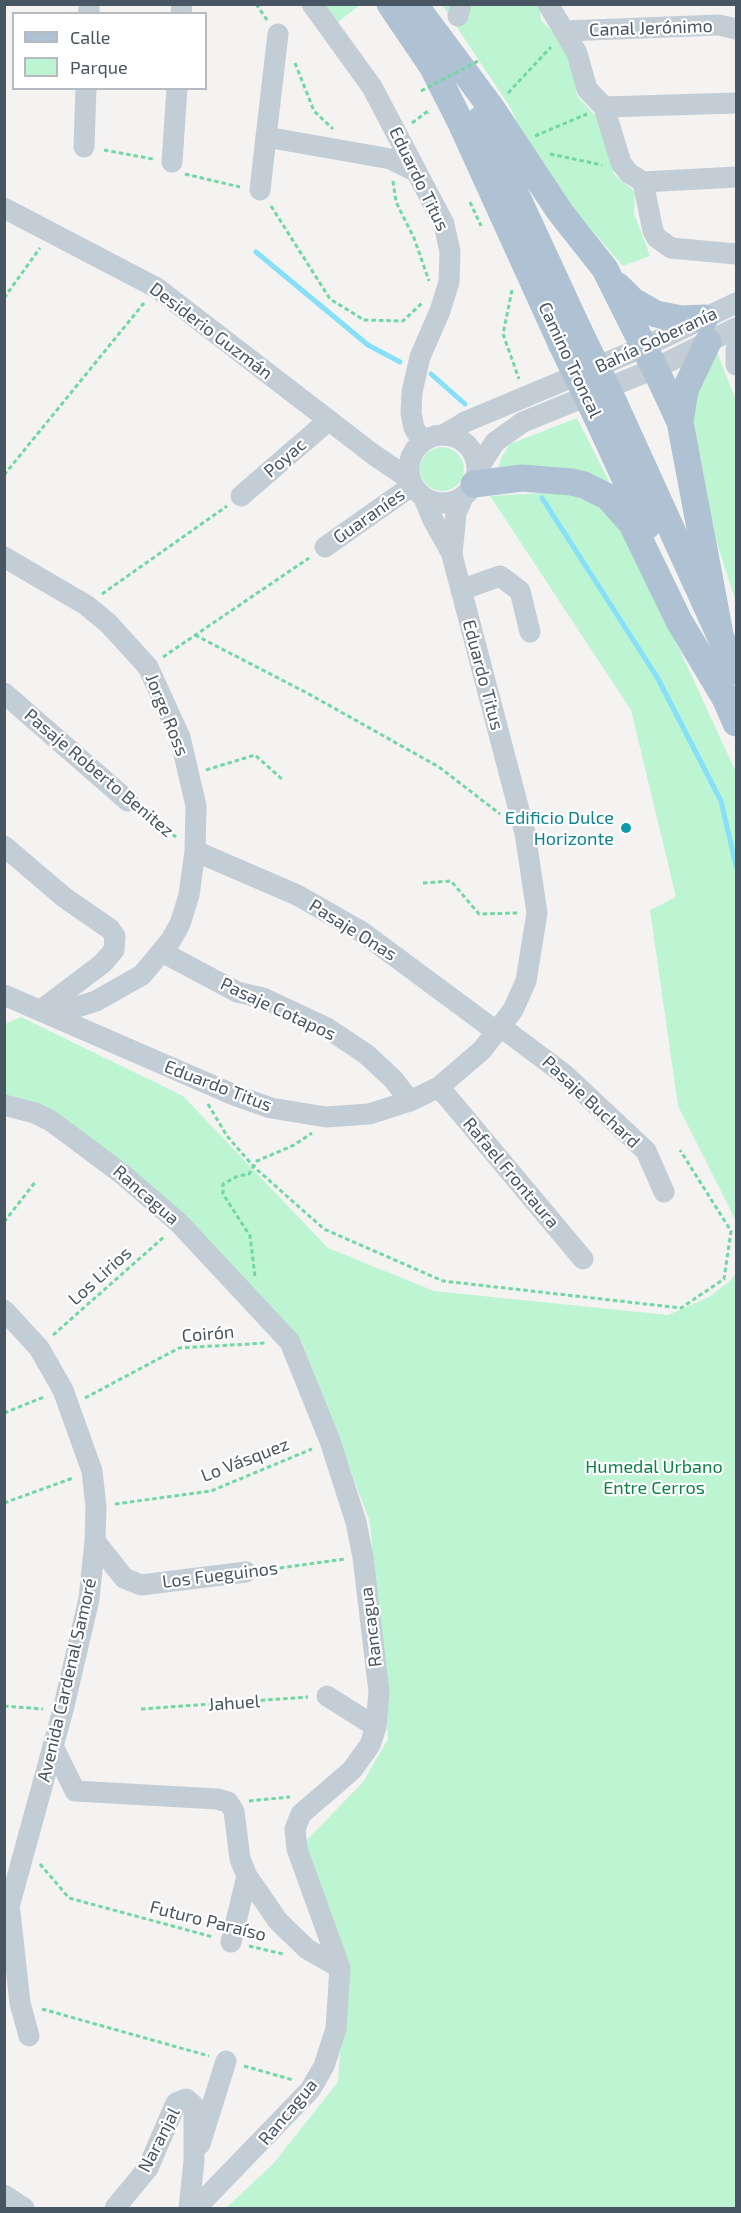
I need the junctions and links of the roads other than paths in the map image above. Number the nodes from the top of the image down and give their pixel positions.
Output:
1 (312, 4) edge
2 (390, 4) edge
3 (414, 4) edge
4 (548, 4) edge
5 (736, 29) edge
6 (566, 31) junction
7 (278, 34) dead end
8 (86, 90) edge
9 (177, 90) edge
10 (736, 103) edge
11 (604, 107) junction
12 (266, 137) junction
13 (84, 147) road end
14 (172, 162) road end
15 (417, 172) junction
16 (736, 177) edge
17 (643, 182) junction
18 (261, 190) road end
19 (4, 208) edge
20 (736, 254) edge
21 (605, 269) junction
22 (736, 303) edge
23 (736, 328) edge
24 (707, 330) junction
25 (570, 337) junction
26 (736, 350) edge
27 (649, 358) junction
28 (736, 365) edge
29 (605, 409) junction
30 (329, 420) junction
31 (680, 422) junction
32 (445, 434) junction
33 (422, 441) junction
34 (414, 481) junction
35 (472, 483) junction
36 (241, 496) road end
37 (326, 547) road end
38 (452, 555) junction
39 (4, 557) edge
40 (461, 590) junction
41 (530, 632) dead end
42 (720, 634) junction
43 (736, 671) edge
44 (4, 693) edge
45 (725, 699) junction
46 (736, 723) edge
47 (128, 801) road end
48 (4, 846) edge
49 (195, 851) junction
50 (162, 952) junction
51 (5, 996) edge
52 (46, 1013) junction
53 (499, 1029) junction
54 (440, 1087) junction
55 (410, 1101) junction
56 (4, 1105) edge
57 (664, 1192) dead end
58 (583, 1259) dead end
59 (4, 1310) edge
60 (95, 1541) junction
61 (246, 1572) road end
62 (327, 1696) road end
63 (376, 1727) junction
64 (53, 1746) junction
65 (247, 1876) junction
66 (7, 1919) edge
67 (231, 1941) road end
68 (340, 1968) junction
69 (29, 2036) dead end
70 (226, 2061) road end
71 (194, 2162) junction
72 (4, 2195) edge
73 (24, 2208) edge
74 (116, 2208) edge
75 (189, 2208) edge
76 (196, 2208) edge

1 - 15 street, Eduardo Titus
2 - 25 main road, Camino Troncal
3 - 21 main road
3 - 25 main road, Camino Troncal
4 - 6 street
5 - 6 street, Canal Jerónimo
6 - 11 street
7 - 12 street
8 - 13 street
9 - 14 street
10 - 11 street
11 - 17 street
12 - 15 street
12 - 18 street
15 - 33 street, Eduardo Titus
16 - 17 street
17 - 20 street
19 - 30 street, Desiderio Guzmán
21 - 24 main road
21 - 27 main road
22 - 24 street, Bahía Soberanía
23 - 24 street, Bahía Soberanía
24 - 27 street, Bahía Soberanía
24 - 31 main road
25 - 29 main road, Camino Troncal, bridge
26 - 28 street
27 - 31 main road
27 - 32 street, Bahía Soberanía
27 - 35 street, Bahía Soberanía
29 - 42 main road, Camino Troncal
29 - 45 main road, Camino Troncal
30 - 34 street, Desiderio Guzmán
30 - 36 street, Poyac
31 - 42 main road
32 - 33 street
32 - 35 street
33 - 34 street
34 - 35 street
34 - 37 street, Guaraníes
34 - 38 street, Eduardo Titus
35 - 38 street, Eduardo Titus
35 - 45 main road
38 - 40 street, Eduardo Titus
39 - 49 street, Jorge Ross
40 - 41 street
40 - 53 street, Eduardo Titus
42 - 43 main road, Camino Troncal
44 - 47 street, Pasaje Roberto Benitez
45 - 46 main road, Camino Troncal
48 - 52 street
49 - 50 street, Jorge Ross
49 - 53 street, Pasaje Onas
50 - 52 street, Jorge Ross
50 - 55 street, Pasaje Cotapos
51 - 52 street, Eduardo Titus
52 - 55 street, Eduardo Titus
53 - 54 street, Eduardo Titus
53 - 57 street, Pasaje Buchard
54 - 55 street, Eduardo Titus
54 - 58 street, Rafael Frontaura
56 - 63 street, Rancagua
59 - 60 street, Avenida Cardenal Samoré
60 - 61 street, Los Fueguinos
60 - 64 street, Avenida Cardenal Samoré
62 - 63 street
63 - 68 street, Rancagua
64 - 65 street
64 - 66 street, Avenida Cardenal Samoré
65 - 67 street
65 - 68 street
66 - 69 street
68 - 76 street, Rancagua
70 - 71 street, Naranjal
71 - 74 street, Naranjal
71 - 75 street, Naranjal
72 - 73 street

